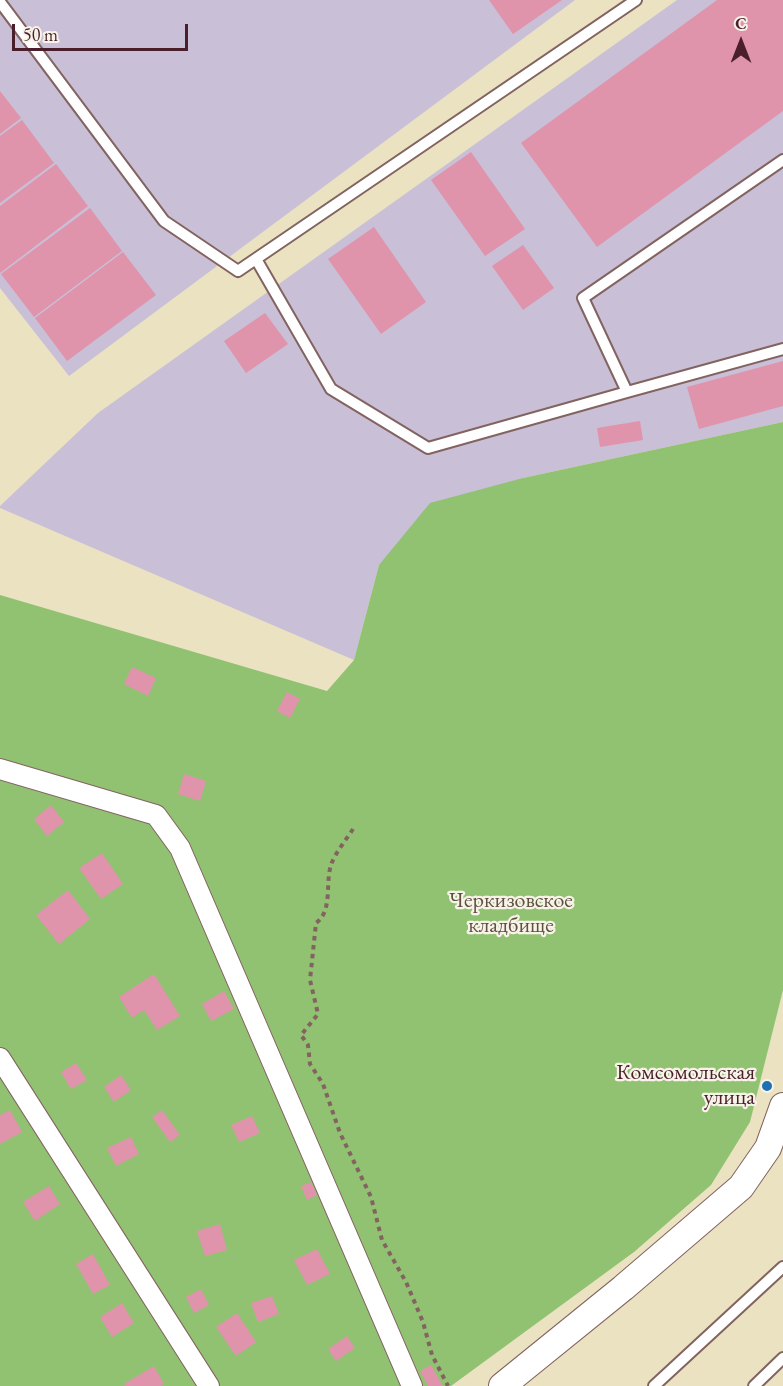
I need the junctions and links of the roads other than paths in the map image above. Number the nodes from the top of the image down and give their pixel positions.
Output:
1 (636, 0) edge
2 (0, 2) edge
3 (783, 160) edge
4 (256, 259) junction
5 (783, 349) edge
6 (627, 392) junction
7 (0, 769) edge
8 (0, 1059) edge
9 (783, 1106) edge
10 (783, 1267) edge
11 (783, 1358) edge
12 (209, 1386) edge
13 (412, 1386) edge
14 (502, 1386) edge
15 (654, 1386) edge
16 (754, 1386) edge

1 - 4 lane
2 - 4 lane
3 - 6 lane
4 - 6 lane
5 - 6 lane
7 - 13 street
8 - 12 street
9 - 14 street
10 - 15 lane
11 - 16 lane

